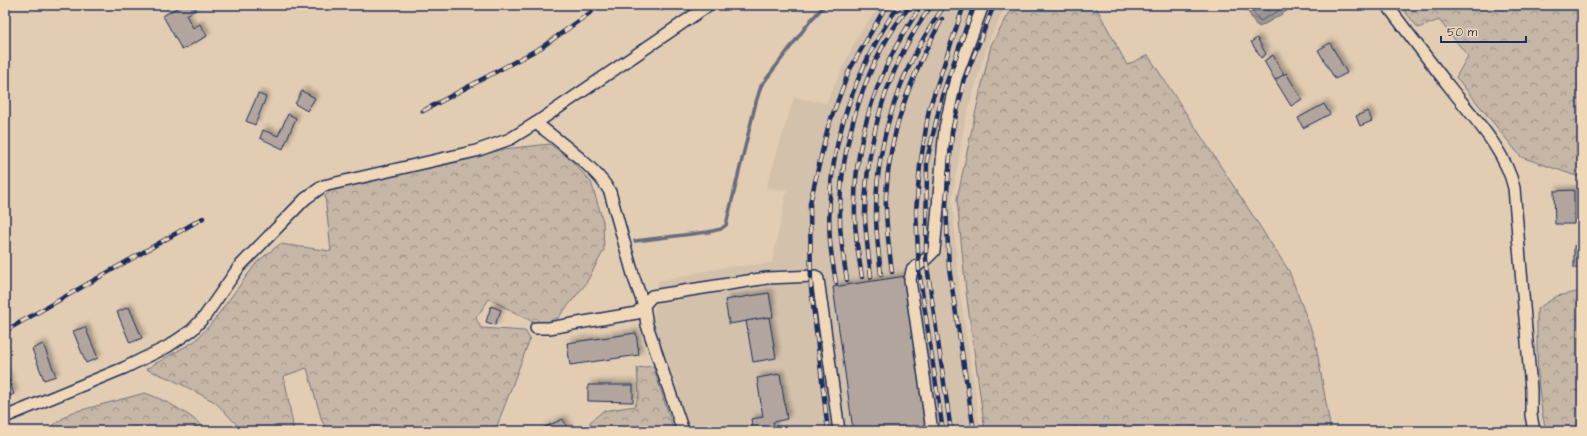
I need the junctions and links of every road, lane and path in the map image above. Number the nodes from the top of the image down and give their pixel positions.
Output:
1 (709, 5) edge
2 (983, 5) edge
3 (1386, 5) edge
4 (536, 123) junction
5 (644, 306) junction
6 (536, 328) dead end
7 (5, 417) edge
8 (683, 431) edge
9 (839, 431) edge
10 (932, 431) edge
11 (1534, 431) edge

1 - 4 street
2 - 10 street
3 - 11 street
4 - 5 street
4 - 7 street
5 - 6 street
5 - 8 street
5 - 9 street

